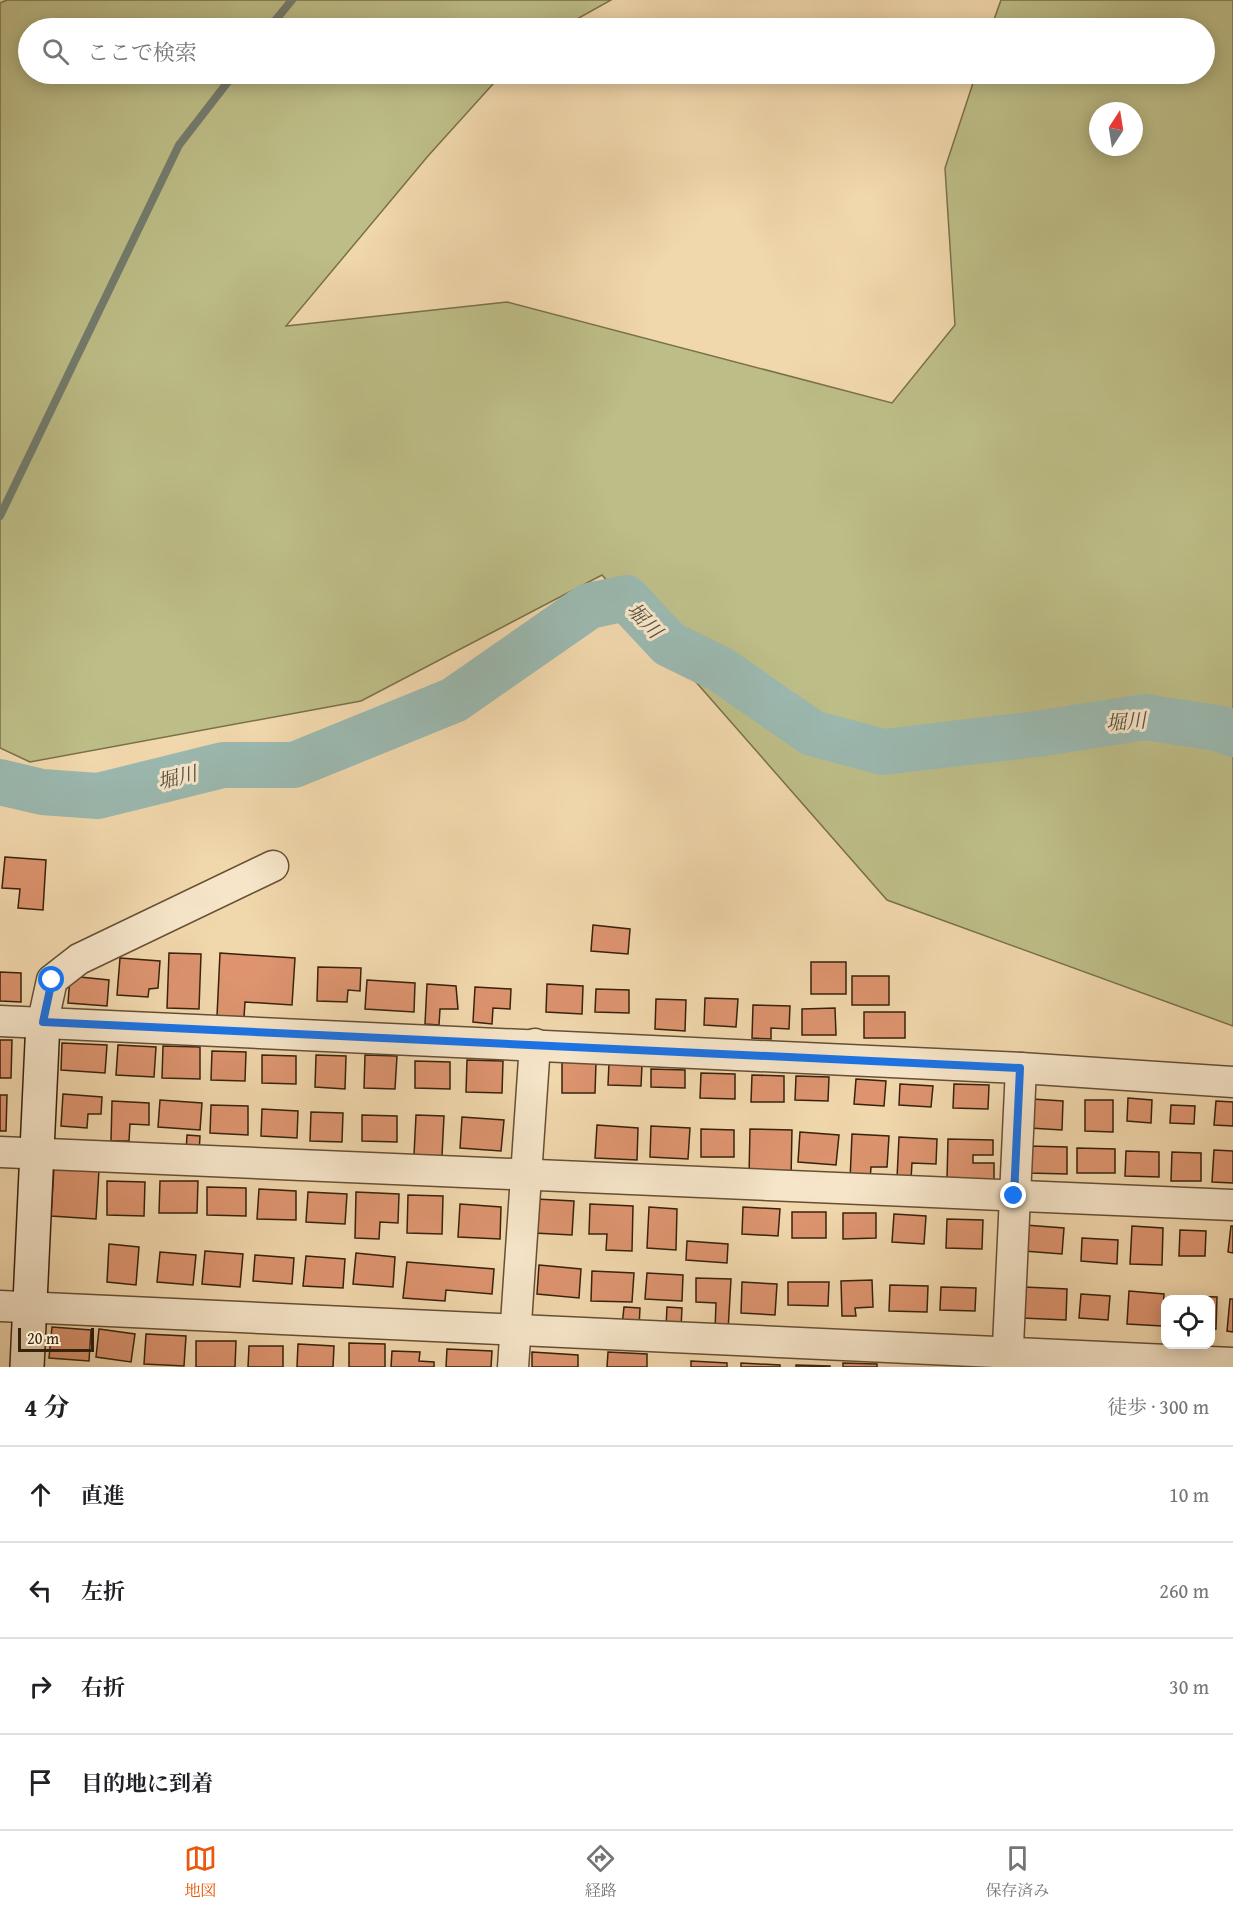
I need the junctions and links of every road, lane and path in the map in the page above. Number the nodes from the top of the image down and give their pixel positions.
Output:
1 (273, 866) dead end
2 (0, 1021) edge
3 (43, 1022) junction
4 (536, 1044) junction
5 (1020, 1068) junction
6 (1233, 1082) edge
7 (0, 1152) edge
8 (38, 1154) junction
9 (524, 1176) junction
10 (1014, 1196) junction
11 (1233, 1205) edge
12 (15, 1307) edge
13 (514, 1328) junction
14 (1008, 1360) edge
15 (1233, 1363) edge
16 (27, 1367) edge
17 (513, 1367) edge

1 - 3 street
2 - 3 street
3 - 4 street
3 - 8 street
4 - 5 street
4 - 9 street
5 - 6 street
5 - 10 street
7 - 8 street
8 - 9 street
8 - 12 street
9 - 10 street
9 - 13 street
10 - 11 street
10 - 14 street
12 - 13 street
12 - 16 street
13 - 14 street
13 - 17 street
14 - 15 street

